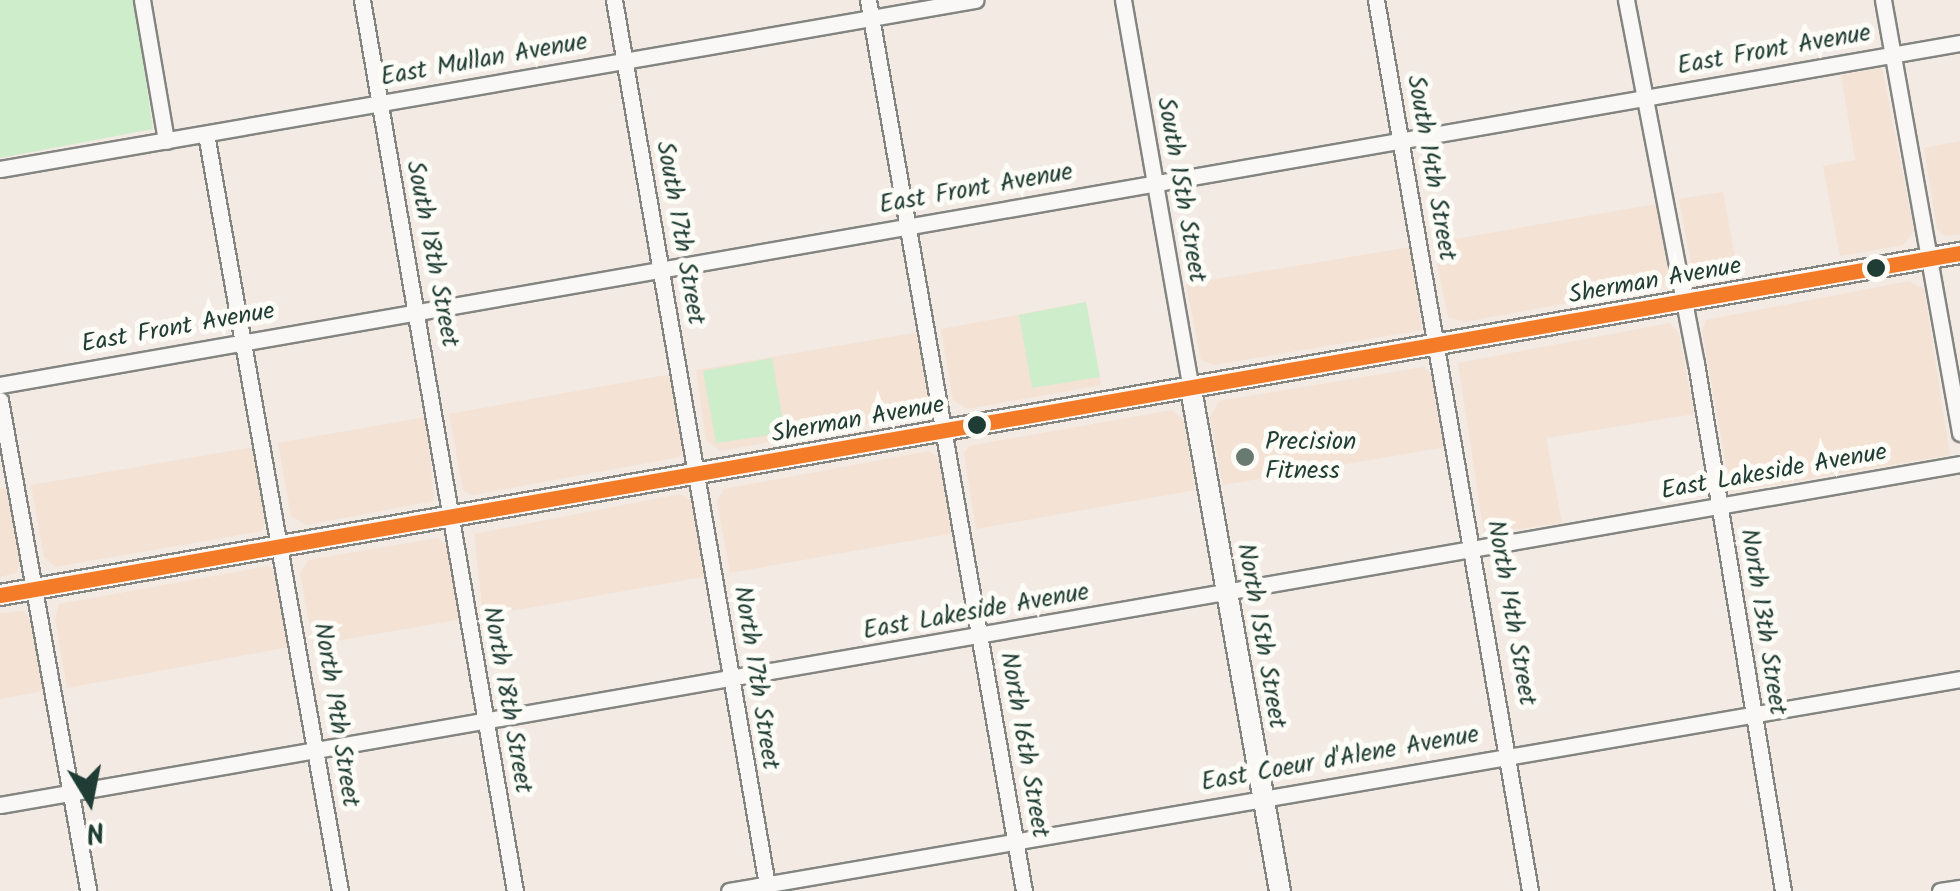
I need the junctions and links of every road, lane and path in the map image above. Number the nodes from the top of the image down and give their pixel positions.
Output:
1 (142, 0) edge
2 (362, 0) edge
3 (614, 0) edge
4 (868, 0) edge
5 (976, 0) edge
6 (1122, 0) edge
7 (1376, 0) edge
8 (1626, 0) edge
9 (1883, 0) edge
10 (871, 17) junction
11 (1960, 43) edge
12 (1894, 55) junction
13 (624, 61) junction
14 (1644, 98) junction
15 (380, 104) junction
16 (206, 134) junction
17 (166, 140) junction
18 (1400, 143) junction
19 (0, 170) edge
20 (1154, 182) junction
21 (908, 226) junction
22 (1960, 253) edge
23 (1930, 258) junction
24 (661, 270) junction
25 (1684, 302) junction
26 (417, 311) junction
27 (244, 341) junction
28 (1438, 344) junction
29 (0, 385) edge
30 (1192, 389) junction
31 (0, 400) edge
32 (944, 430) junction
33 (1960, 433) edge
34 (1960, 464) edge
35 (697, 474) junction
36 (1719, 507) junction
37 (454, 517) junction
38 (284, 547) junction
39 (1474, 550) junction
40 (37, 588) junction
41 (1228, 592) junction
42 (0, 595) edge
43 (980, 637) junction
44 (731, 679) junction
45 (1960, 679) edge
46 (1751, 713) junction
47 (485, 722) junction
48 (317, 752) junction
49 (1510, 754) junction
50 (70, 792) junction
51 (1264, 798) junction
52 (0, 806) edge
53 (1016, 841) junction
54 (767, 888) edge
55 (1960, 888) edge
56 (88, 891) edge
57 (340, 891) edge
58 (515, 891) edge
59 (729, 891) edge
60 (1024, 891) edge
61 (1280, 891) edge
62 (1530, 891) edge
63 (1783, 891) edge
64 (1940, 891) edge

1 - 17 street
2 - 15 street, South 18th Street
3 - 13 street, South 17th Street
4 - 10 street, North 16th Street
5 - 10 street, East Mullan Avenue
6 - 20 street, South 15th Street
7 - 18 street, South 14th Street
8 - 14 street, North 13th Street
9 - 12 street
10 - 13 street, East Mullan Avenue
10 - 21 street, North 16th Street
11 - 12 street, East Front Avenue
12 - 14 street, East Front Avenue
12 - 23 street
13 - 15 street, East Mullan Avenue
13 - 24 street, South 17th Street
14 - 18 street, East Front Avenue
14 - 25 street, North 13th Street
15 - 16 street, East Mullan Avenue
15 - 26 street, South 18th Street
16 - 17 street, East Mullan Avenue
16 - 27 street, North 19th Street
17 - 19 street, East Mullan Avenue
18 - 20 street, East Front Avenue
18 - 28 street, South 14th Street
20 - 21 street, East Front Avenue
20 - 30 street, South 15th Street
21 - 24 street, East Front Avenue
21 - 32 street, North 16th Street
22 - 23 main road, Sherman Avenue
23 - 25 main road, Sherman Avenue
23 - 33 street
24 - 26 street, East Front Avenue
24 - 35 street, South 17th Street
25 - 28 main road, Sherman Avenue
25 - 36 street, North 13th Street
26 - 27 street, East Front Avenue
26 - 37 street, South 18th Street
27 - 29 street, East Front Avenue
27 - 38 street, North 19th Street
28 - 30 main road, Sherman Avenue
28 - 39 street, North 14th Street
30 - 32 main road, Sherman Avenue
30 - 41 main road, North 15th Street
31 - 40 street
32 - 35 main road, Sherman Avenue
32 - 43 street, North 16th Street
34 - 36 street, East Lakeside Avenue
35 - 37 main road, Sherman Avenue
35 - 44 street, North 17th Street
36 - 39 street, East Lakeside Avenue
36 - 46 street, North 13th Street
37 - 38 main road, Sherman Avenue
37 - 47 street, North 18th Street
38 - 40 main road, Sherman Avenue
38 - 48 street, North 19th Street
39 - 41 street, East Lakeside Avenue
39 - 49 street, North 14th Street
40 - 42 main road, Sherman Avenue
40 - 50 street
41 - 43 street, East Lakeside Avenue
41 - 51 main road, North 15th Street
43 - 44 street, East Lakeside Avenue
43 - 53 street, North 16th Street
44 - 47 street, East Lakeside Avenue
44 - 54 street, North 17th Street
45 - 46 street, East Coeur d'Alene Avenue
46 - 49 street, East Coeur d'Alene Avenue
46 - 63 street, North 13th Street
47 - 48 street, East Lakeside Avenue
47 - 58 street, North 18th Street
48 - 50 street, East Lakeside Avenue
48 - 57 street, North 19th Street
49 - 51 street, East Coeur d'Alene Avenue
49 - 62 street, North 14th Street
50 - 52 street, East Lakeside Avenue
50 - 56 street
51 - 53 street, East Coeur d'Alene Avenue
51 - 61 main road, North 15th Street
53 - 54 street, East Coeur d'Alene Avenue
53 - 60 street, North 16th Street
54 - 59 street, East Coeur d'Alene Avenue
55 - 64 street

